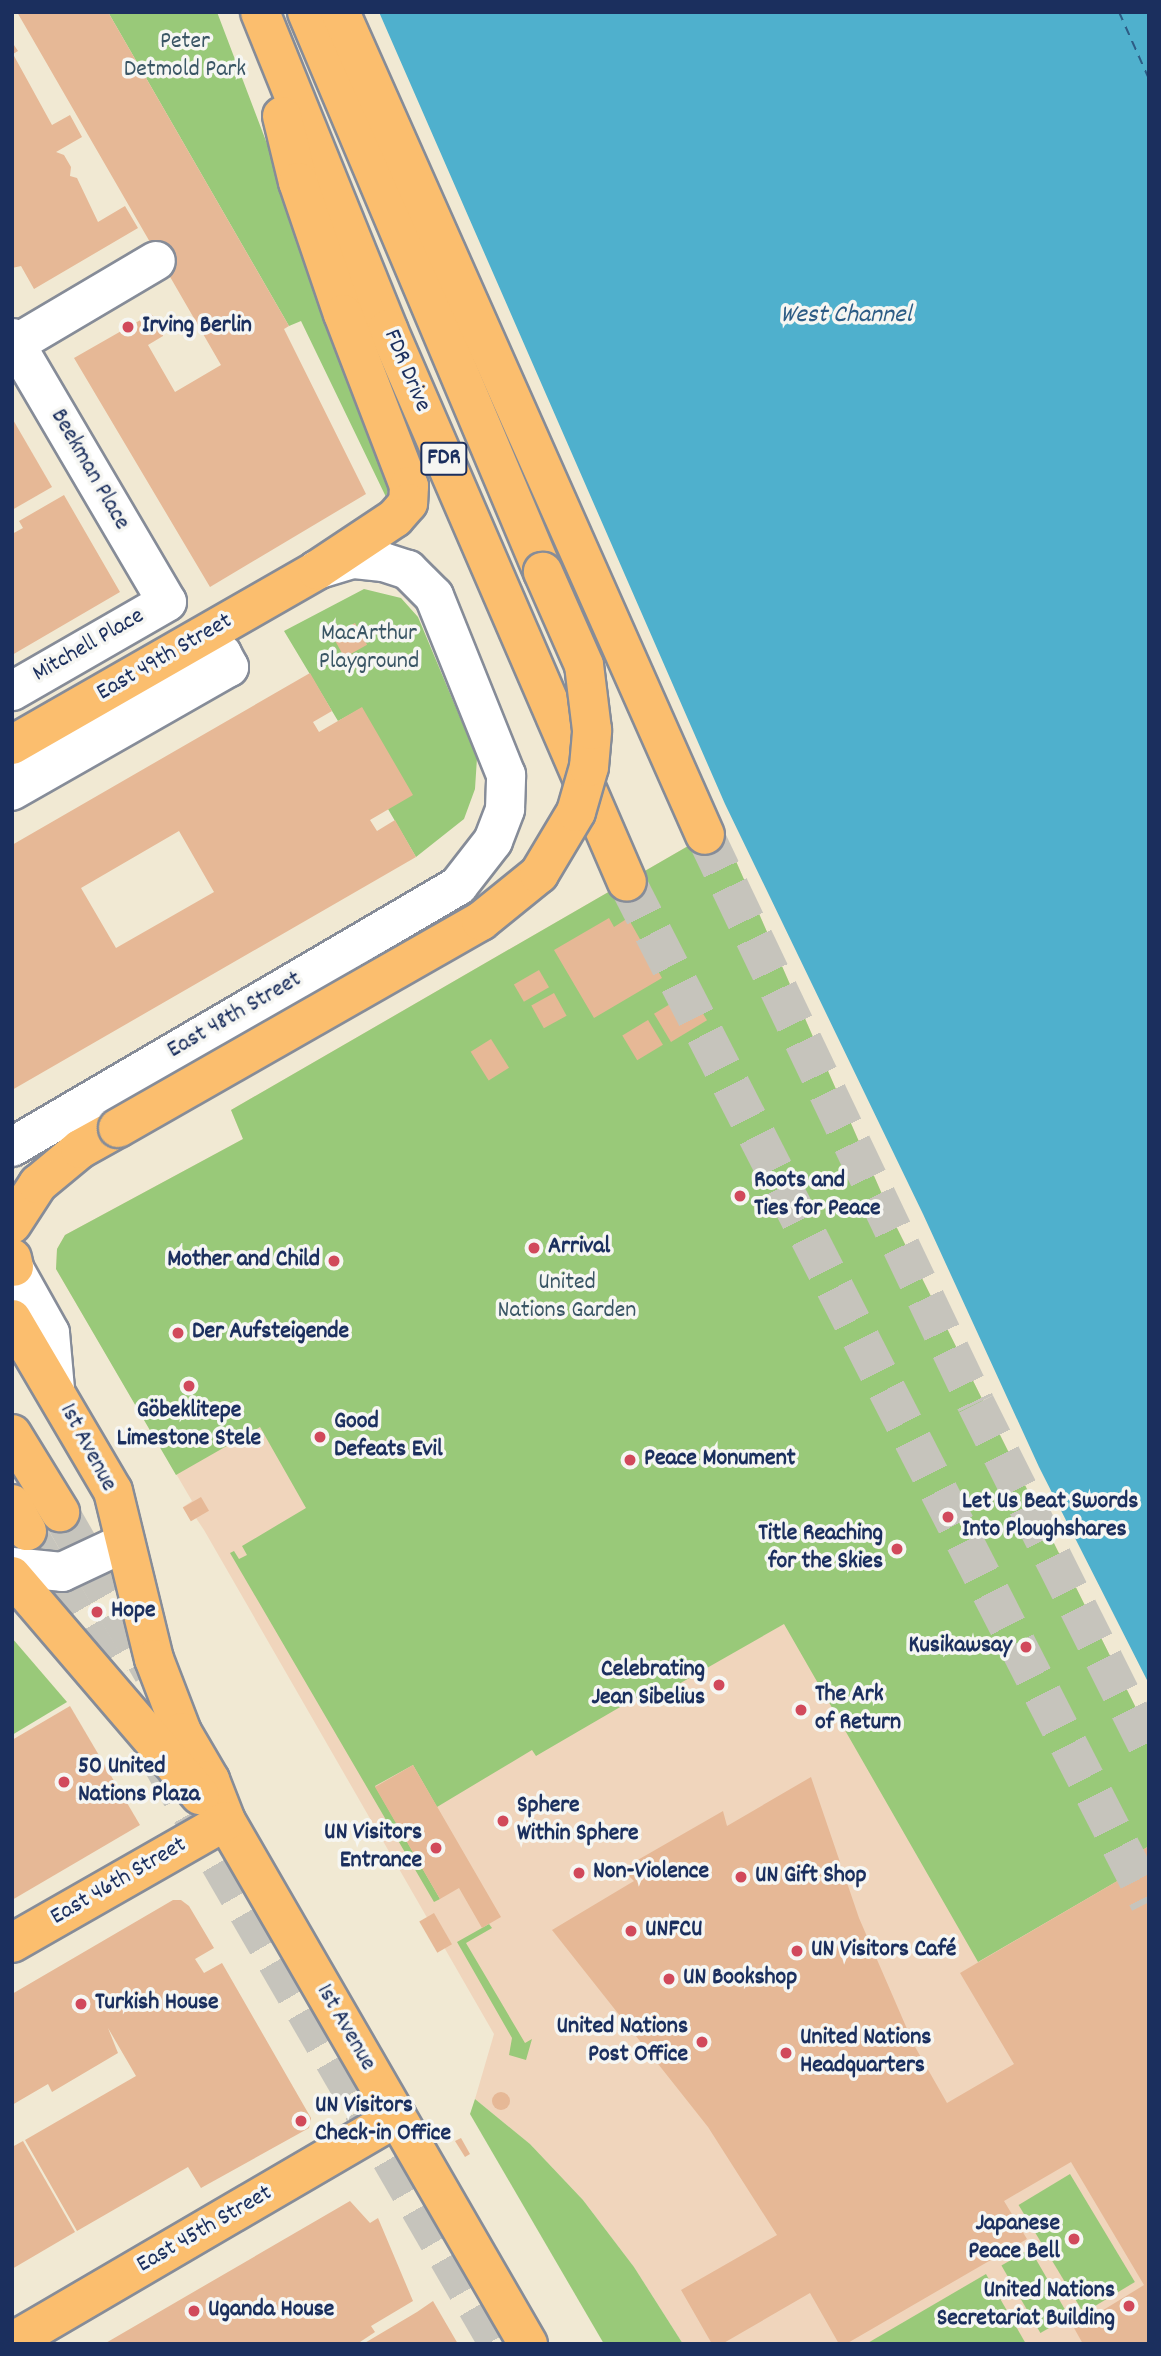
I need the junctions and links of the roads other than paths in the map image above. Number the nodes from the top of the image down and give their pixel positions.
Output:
1 (307, 12) edge
2 (340, 12) edge
3 (265, 23) edge
4 (156, 261) dead end
5 (13, 342) edge
6 (317, 570) junction
7 (167, 602) joint
8 (12, 691) edge
9 (12, 745) edge
10 (12, 774) edge
11 (12, 791) edge
12 (705, 835) tunnel mouth
13 (626, 882) tunnel mouth
14 (12, 1147) edge
15 (12, 1224) edge
16 (13, 1263) edge
17 (12, 1320) edge
18 (55, 1389) junction
19 (12, 1434) edge
20 (33, 1515) tunnel mouth
21 (124, 1543) junction
22 (12, 1567) edge
23 (12, 1576) edge
24 (226, 1821) junction
25 (12, 1943) edge
26 (397, 2118) junction
27 (12, 2342) edge
28 (528, 2344) edge

1 - 15 main road, bridge
2 - 12 main road
3 - 6 main road, East 49th Street
3 - 13 main road, FDR Drive / FDR
4 - 5 street
5 - 7 street, Beekman Place
6 - 9 main road, East 49th Street
6 - 14 street, East 48th Street
7 - 8 street, Mitchell Place
10 - 11 street
16 - 18 street
17 - 18 main road, 1st Avenue
18 - 21 main road, 1st Avenue
19 - 20 main road
21 - 22 street
21 - 24 main road, 1st Avenue
23 - 24 main road, 1st Avenue
24 - 25 main road, East 46th Street
24 - 26 main road, 1st Avenue
26 - 27 main road, East 45th Street
26 - 28 main road, 1st Avenue

